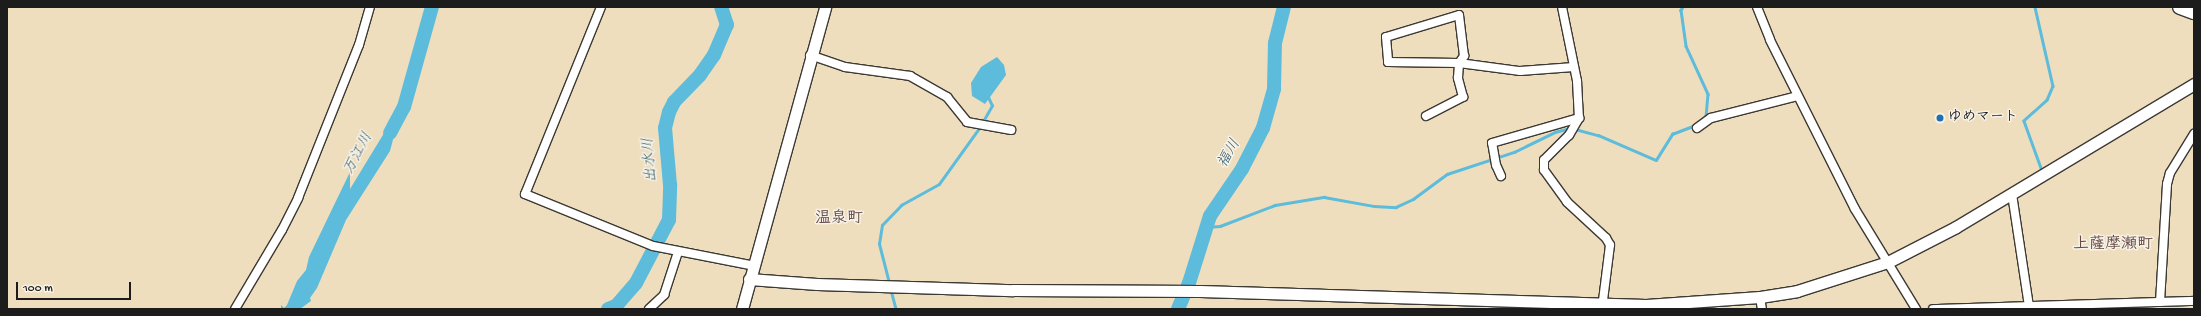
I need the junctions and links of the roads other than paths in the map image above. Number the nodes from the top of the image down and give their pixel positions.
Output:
1 (370, 7) edge
2 (601, 7) edge
3 (824, 7) edge
4 (1562, 7) edge
5 (1757, 7) edge
6 (2180, 7) edge
7 (2194, 12) edge
8 (810, 55) junction
9 (1459, 64) junction
10 (1574, 67) junction
11 (2194, 84) edge
12 (1797, 96) junction
13 (1426, 116) dead end
14 (1579, 118) junction
15 (1697, 128) dead end
16 (1011, 130) dead end
17 (2194, 134) edge
18 (1501, 176) dead end
19 (2012, 194) junction
20 (678, 252) junction
21 (1888, 262) junction
22 (755, 266) junction
23 (749, 279) junction
24 (1760, 297) junction
25 (2194, 301) edge
26 (2160, 302) junction
27 (1603, 306) edge
28 (2029, 306) junction
29 (235, 309) edge
30 (649, 309) edge
31 (742, 309) edge
32 (1762, 309) edge
33 (1916, 309) edge
34 (1933, 309) edge

1 - 29 street
2 - 20 street
3 - 8 street
4 - 10 street
5 - 12 street
6 - 7 highway
8 - 16 street
8 - 22 street
9 - 9 street
9 - 10 street
9 - 13 street
10 - 14 street
11 - 19 street
12 - 15 street
12 - 21 street
14 - 18 street
14 - 27 street
17 - 26 street
19 - 21 street
19 - 28 street
20 - 22 street
20 - 30 street
21 - 24 street
21 - 33 street
22 - 23 street
23 - 27 street
23 - 31 street
24 - 27 street
24 - 32 street
25 - 26 street
26 - 28 street
28 - 34 street

